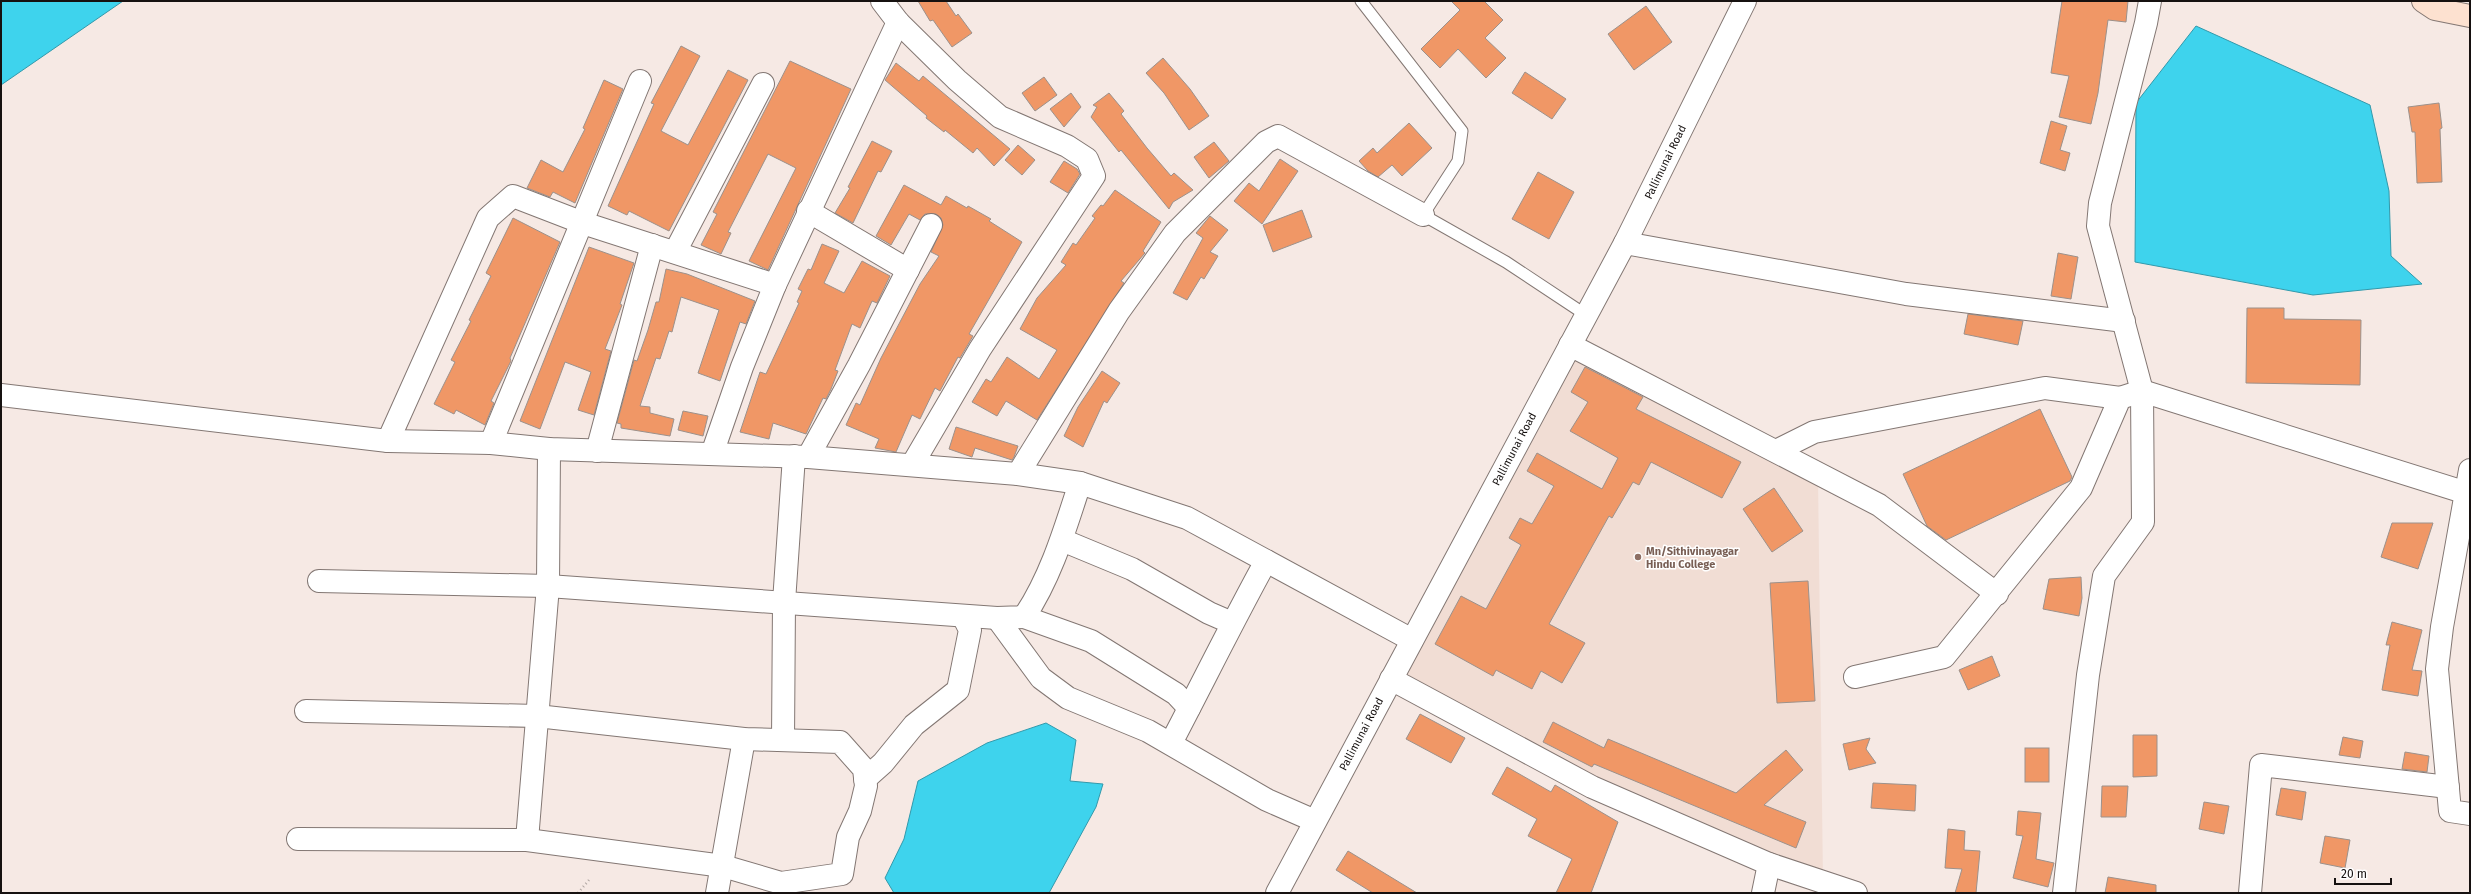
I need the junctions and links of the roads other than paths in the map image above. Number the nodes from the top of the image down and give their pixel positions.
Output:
1 (882, 1) edge
2 (1361, 1) edge
3 (1745, 1) edge
4 (2150, 1) edge
5 (2423, 1) edge
6 (2470, 16) edge
7 (898, 22) junction
8 (640, 81) dead end
9 (763, 84) dead end
10 (808, 211) junction
11 (1423, 216) junction
12 (583, 223) junction
13 (930, 225) dead end
14 (1625, 243) junction
15 (652, 245) junction
16 (675, 252) junction
17 (908, 270) junction
18 (775, 285) junction
19 (1586, 315) junction
20 (2124, 321) junction
21 (1570, 345) junction
22 (2142, 391) junction
23 (1, 394) edge
24 (2120, 398) junction
25 (388, 441) junction
26 (491, 443) junction
27 (549, 449) junction
28 (598, 451) junction
29 (1776, 451) junction
30 (712, 454) junction
31 (801, 456) junction
32 (912, 464) junction
33 (2470, 470) edge
34 (1018, 474) junction
35 (1080, 483) junction
36 (2467, 493) edge
37 (1062, 540) junction
38 (1266, 561) junction
39 (319, 581) dead end
40 (548, 586) junction
41 (1997, 594) junction
42 (784, 602) junction
43 (963, 616) junction
44 (1024, 617) junction
45 (997, 618) junction
46 (1232, 622) junction
47 (1412, 640) junction
48 (1855, 677) dead end
49 (1391, 679) junction
50 (1189, 708) junction
51 (306, 711) dead end
52 (538, 716) junction
53 (744, 739) junction
54 (783, 740) junction
55 (1171, 743) junction
56 (866, 782) junction
57 (2448, 787) junction
58 (2470, 814) edge
59 (1315, 821) junction
60 (298, 839) dead end
61 (527, 840) junction
62 (1769, 864) junction
63 (724, 866) junction
64 (717, 893) edge
65 (1277, 893) edge
66 (1763, 893) edge
67 (1856, 893) edge
68 (2064, 893) edge
69 (2250, 893) edge

1 - 7 street
2 - 11 lane
3 - 14 street, Pallimunai Road
4 - 20 street
5 - 6 street
7 - 10 street
7 - 32 street
8 - 12 street
9 - 16 street
10 - 17 street
10 - 18 street
11 - 19 lane
11 - 34 street
12 - 15 street
12 - 25 street
12 - 26 street
13 - 17 street
14 - 19 street, Pallimunai Road
14 - 20 street
15 - 16 street
15 - 28 street
16 - 18 street
17 - 31 street
18 - 30 street
19 - 21 street, Pallimunai Road
20 - 22 street
21 - 29 street
21 - 47 street, Pallimunai Road
22 - 24 street
22 - 36 street
22 - 68 street
23 - 25 street
24 - 29 street
24 - 41 street
25 - 26 street
26 - 27 street
27 - 28 street
27 - 40 street
28 - 30 street
29 - 41 street
30 - 31 street
31 - 32 street
31 - 42 street
32 - 34 street
33 - 36 street
34 - 35 street
35 - 37 street
35 - 38 street
36 - 57 street
37 - 44 street
37 - 46 street
38 - 46 street
38 - 47 street
39 - 40 street
40 - 42 street
40 - 52 street
41 - 48 street
42 - 43 street
42 - 54 street
43 - 45 street
43 - 56 street
44 - 45 street
44 - 50 street
45 - 55 street
46 - 50 street
47 - 49 street, Pallimunai Road
49 - 59 street, Pallimunai Road
49 - 62 street
50 - 55 street
51 - 52 street
52 - 53 street
52 - 61 street
53 - 54 street
53 - 63 street
54 - 56 street
55 - 59 street
56 - 63 street
57 - 58 street
57 - 69 street
59 - 65 street, Pallimunai Road
60 - 61 street
61 - 63 street
62 - 66 street
62 - 67 street
63 - 64 street

